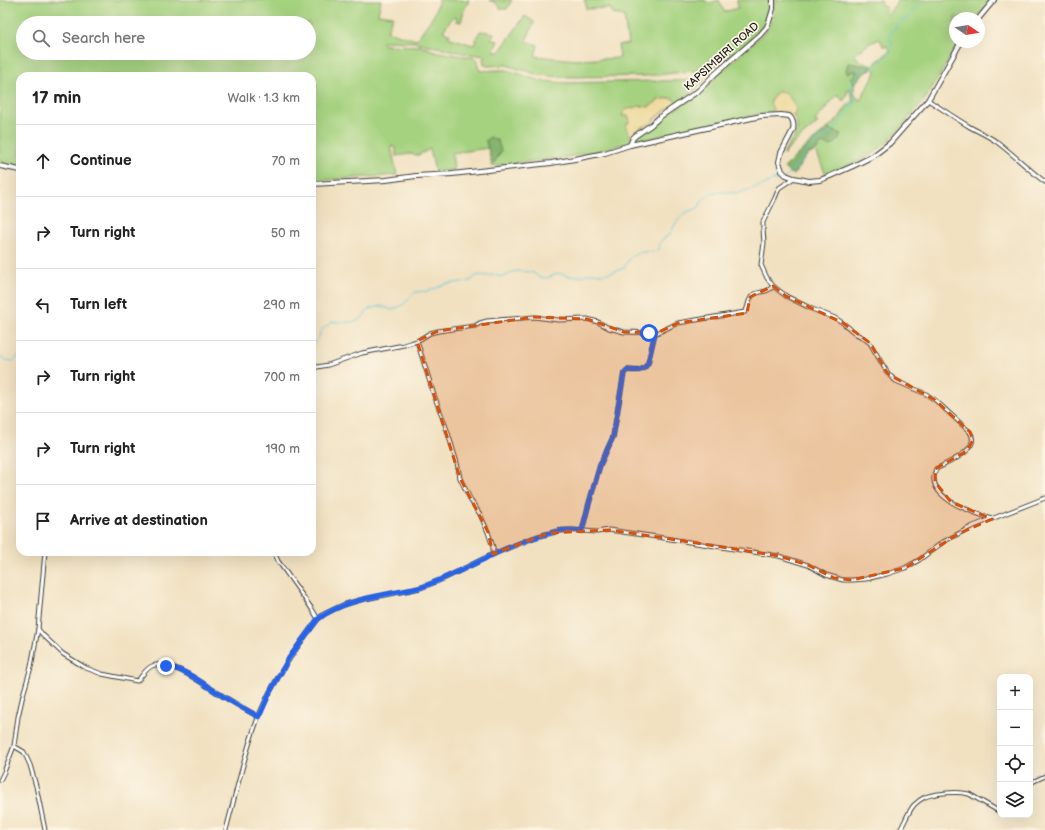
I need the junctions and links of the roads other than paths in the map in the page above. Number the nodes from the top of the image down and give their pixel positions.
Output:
1 (773, 0) edge
2 (994, 0) edge
3 (983, 12) edge
4 (958, 48) edge
5 (928, 100) junction
6 (630, 145) junction
7 (0, 166) edge
8 (16, 169) edge
9 (790, 176) junction
10 (1045, 182) edge
11 (316, 184) edge
12 (773, 286) junction
13 (655, 333) junction
14 (416, 341) junction
15 (316, 367) edge
16 (1045, 498) edge
17 (992, 520) junction
18 (582, 531) junction
19 (494, 554) junction
20 (45, 556) edge
21 (276, 556) edge
22 (318, 619) junction
23 (38, 629) junction
24 (259, 717) junction
25 (14, 746) junction
26 (1045, 776) edge
27 (0, 780) edge
28 (1032, 782) edge
29 (997, 810) edge
30 (45, 830) edge
31 (226, 830) edge
32 (900, 830) edge

1 - 6 street, KAPSIMBIRI ROAD
2 - 3 street
4 - 5 street
5 - 9 street
5 - 10 street
6 - 9 street
6 - 11 street
7 - 8 street
9 - 12 street
12 - 13 street
12 - 17 street
13 - 14 street
13 - 18 street
14 - 15 street
14 - 19 street
16 - 17 street
17 - 18 street
18 - 19 street
19 - 22 street
20 - 23 street
21 - 22 street
22 - 24 street
23 - 24 street
23 - 25 street
24 - 31 street
25 - 27 street
25 - 30 street
26 - 28 street
29 - 32 street

